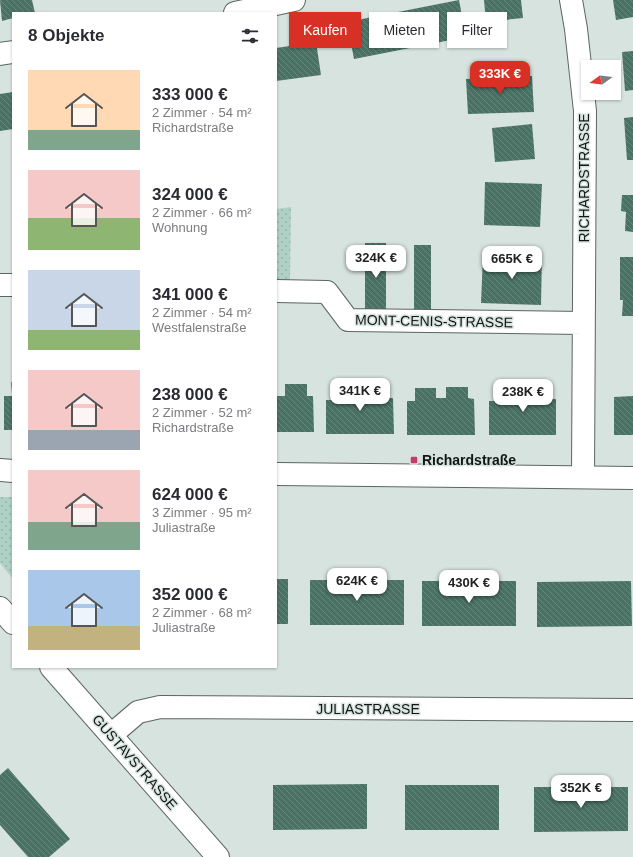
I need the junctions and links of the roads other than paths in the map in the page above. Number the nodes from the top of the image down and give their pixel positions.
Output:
1 (294, 0) edge
2 (571, 0) edge
3 (240, 12) edge
4 (12, 52) edge
5 (0, 54) edge
6 (12, 285) edge
7 (0, 286) edge
8 (277, 291) edge
9 (583, 323) junction
10 (0, 470) edge
11 (12, 470) edge
12 (277, 474) edge
13 (583, 477) junction
14 (633, 478) edge
15 (0, 608) edge
16 (12, 622) edge
17 (52, 668) edge
18 (633, 710) edge
19 (111, 735) junction
20 (218, 857) edge

1 - 3 street
2 - 9 street, RICHARDSTRASSE
4 - 5 street
6 - 7 street
8 - 9 street, MONT-CENIS-STRASSE
9 - 13 street, RICHARDSTRASSE
10 - 11 street
12 - 13 street
13 - 14 street
15 - 16 street
17 - 19 street, GUSTAVSTRASSE
18 - 19 street, JULIASTRASSE
19 - 20 street, GUSTAVSTRASSE

